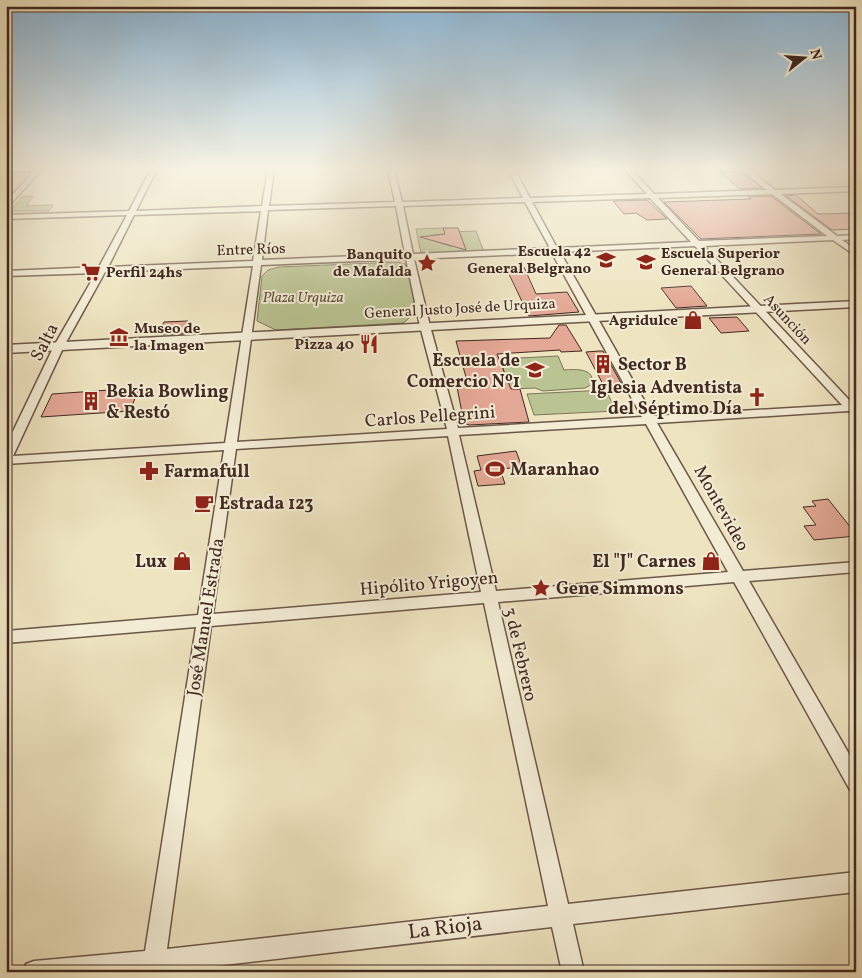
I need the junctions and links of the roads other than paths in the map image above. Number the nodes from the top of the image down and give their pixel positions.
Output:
1 (80, 215) edge
2 (130, 215) edge
3 (263, 215) edge
4 (401, 215) edge
5 (536, 215) edge
6 (671, 215) edge
7 (805, 215) edge
8 (6, 217) edge
9 (835, 238) junction
10 (856, 238) edge
11 (699, 244) junction
12 (555, 250) junction
13 (856, 254) edge
14 (411, 256) junction
15 (257, 263) junction
16 (102, 270) junction
17 (6, 274) edge
18 (856, 304) edge
19 (758, 309) junction
20 (591, 317) junction
21 (425, 326) junction
22 (245, 337) junction
23 (59, 346) junction
24 (6, 349) edge
25 (854, 409) edge
26 (650, 420) junction
27 (453, 432) junction
28 (231, 446) junction
29 (6, 460) edge
30 (856, 567) edge
31 (737, 575) junction
32 (489, 597) junction
33 (204, 622) junction
34 (6, 637) edge
35 (856, 784) edge
36 (856, 882) edge
37 (561, 913) junction
38 (154, 966) edge
39 (34, 972) edge
40 (573, 972) edge

1 - 8 street
2 - 16 street, Salta
3 - 15 street, José Manuel Estrada
4 - 14 street, 3 de Febrero
5 - 12 street, Montevideo
6 - 11 street, Asunción
7 - 9 street
9 - 10 street, Entre Ríos
9 - 11 street, Entre Ríos
9 - 13 street
11 - 12 street, Entre Ríos
11 - 19 street, Asunción
12 - 14 street, Entre Ríos
12 - 20 street, Montevideo
14 - 15 street, Entre Ríos
14 - 21 street, 3 de Febrero
15 - 16 street, Entre Ríos
15 - 22 street, José Manuel Estrada
16 - 17 street, Entre Ríos
16 - 23 street, Salta
18 - 19 street, General Justo José de Urquiza
19 - 20 street, General Justo José de Urquiza
19 - 25 street, Asunción
20 - 21 street, General Justo José de Urquiza
20 - 26 street, Montevideo
21 - 22 street, General Justo José de Urquiza
21 - 27 street, 3 de Febrero
22 - 23 street, General Justo José de Urquiza
22 - 28 street, José Manuel Estrada
23 - 24 street, General Justo José de Urquiza
23 - 29 street, Salta
25 - 26 street, Carlos Pellegrini
26 - 27 street, Carlos Pellegrini
26 - 31 street, Montevideo
27 - 28 street, Carlos Pellegrini
27 - 32 street, 3 de Febrero
28 - 29 street, Carlos Pellegrini
28 - 33 street, José Manuel Estrada
30 - 31 street, Hipólito Yrigoyen
31 - 32 street, Hipólito Yrigoyen
31 - 35 street, Montevideo
32 - 33 street, Hipólito Yrigoyen
32 - 37 street, 3 de Febrero
33 - 34 street, Hipólito Yrigoyen
33 - 38 street, José Manuel Estrada
36 - 37 street, La Rioja
37 - 38 street, La Rioja
37 - 40 street, 3 de Febrero
38 - 39 street, La Rioja

